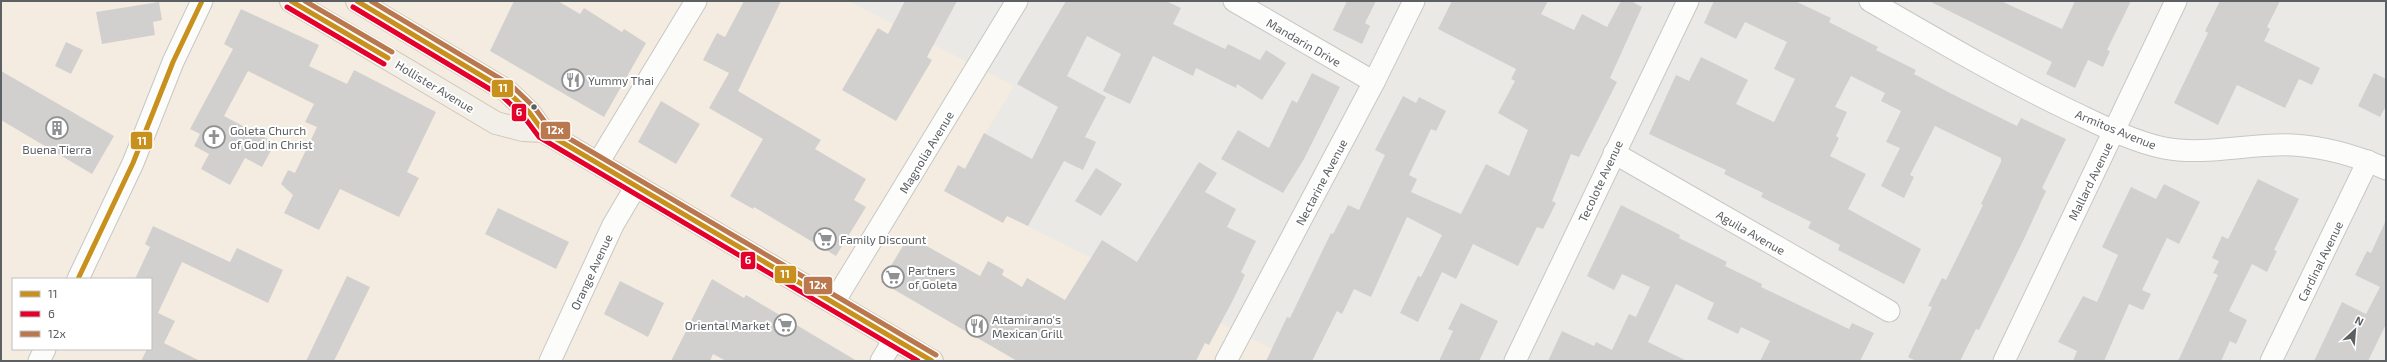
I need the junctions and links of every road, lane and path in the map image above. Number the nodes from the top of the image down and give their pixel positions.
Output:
1 (202, 1) edge
2 (291, 1) edge
3 (357, 1) edge
4 (696, 1) edge
5 (1016, 1) edge
6 (1234, 1) edge
7 (1414, 1) edge
8 (1688, 1) edge
9 (1870, 1) edge
10 (2176, 1) edge
11 (1374, 82) junction
12 (542, 131) junction
13 (2114, 131) junction
14 (1614, 153) junction
15 (598, 163) junction
16 (2377, 165) edge
17 (636, 186) junction
18 (78, 278) edge
19 (834, 302) junction
20 (1889, 311) dead end
21 (894, 338) junction
22 (44, 350) edge
23 (39, 361) edge
24 (550, 361) edge
25 (881, 361) edge
26 (932, 361) edge
27 (1226, 361) edge
28 (1515, 361) edge
29 (2004, 361) edge
30 (2271, 361) edge

1 - 18 street
2 - 12 main road, Hollister Avenue
3 - 12 main road, Hollister Avenue
4 - 15 street
5 - 19 street, Magnolia Avenue
6 - 11 street, Mandarin Drive
7 - 11 street, Nectarine Avenue
8 - 14 street, Tecolote Avenue
9 - 13 street, Armitos Avenue
10 - 13 street, Mallard Avenue
11 - 27 street, Nectarine Avenue
12 - 15 main road, Hollister Avenue
13 - 16 street, Armitos Avenue
13 - 29 street, Mallard Avenue
14 - 20 street, Aguila Avenue
14 - 28 street, Tecolote Avenue
15 - 17 main road, Hollister Avenue
16 - 30 street, Cardinal Avenue
17 - 19 main road, Hollister Avenue
17 - 24 street, Orange Avenue
19 - 21 main road, Hollister Avenue
21 - 25 street
21 - 26 main road, Hollister Avenue
22 - 23 street

